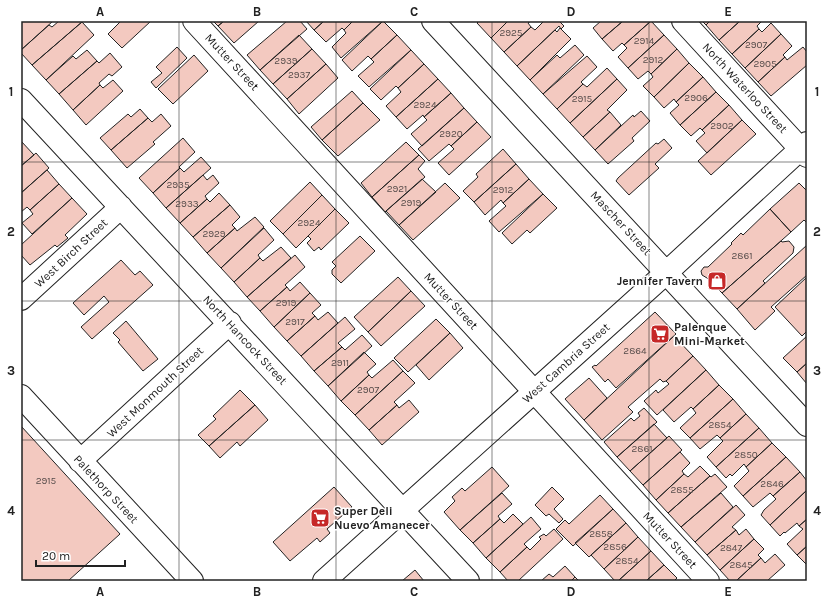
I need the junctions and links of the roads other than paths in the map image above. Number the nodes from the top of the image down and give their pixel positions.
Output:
1 (194, 21) edge
2 (433, 21) edge
3 (683, 21) edge
4 (21, 100) edge
5 (805, 149) edge
6 (121, 207) junction
7 (667, 272) junction
8 (21, 299) edge
9 (230, 323) junction
10 (534, 392) junction
11 (21, 396) edge
12 (807, 425) edge
13 (80, 461) junction
14 (402, 509) junction
15 (192, 581) edge
16 (324, 581) edge
17 (468, 581) edge
18 (708, 581) edge

1 - 10 street, Mutter Street
2 - 7 street, Mascher Street
3 - 5 street, North Waterloo Street
4 - 6 street, North Hancock Street
5 - 7 street, West Cambria Street
6 - 8 street, West Birch Street
6 - 9 street, North Hancock Street
7 - 10 street, West Cambria Street
7 - 12 street, Mascher Street
9 - 13 street, West Monmouth Street
9 - 14 street, North Hancock Street
10 - 14 street, West Cambria Street
10 - 18 street, Mutter Street
11 - 13 street, Palethorp Street
13 - 15 street, Palethorp Street
14 - 16 street, West Cambria Street
14 - 17 street, North Hancock Street

